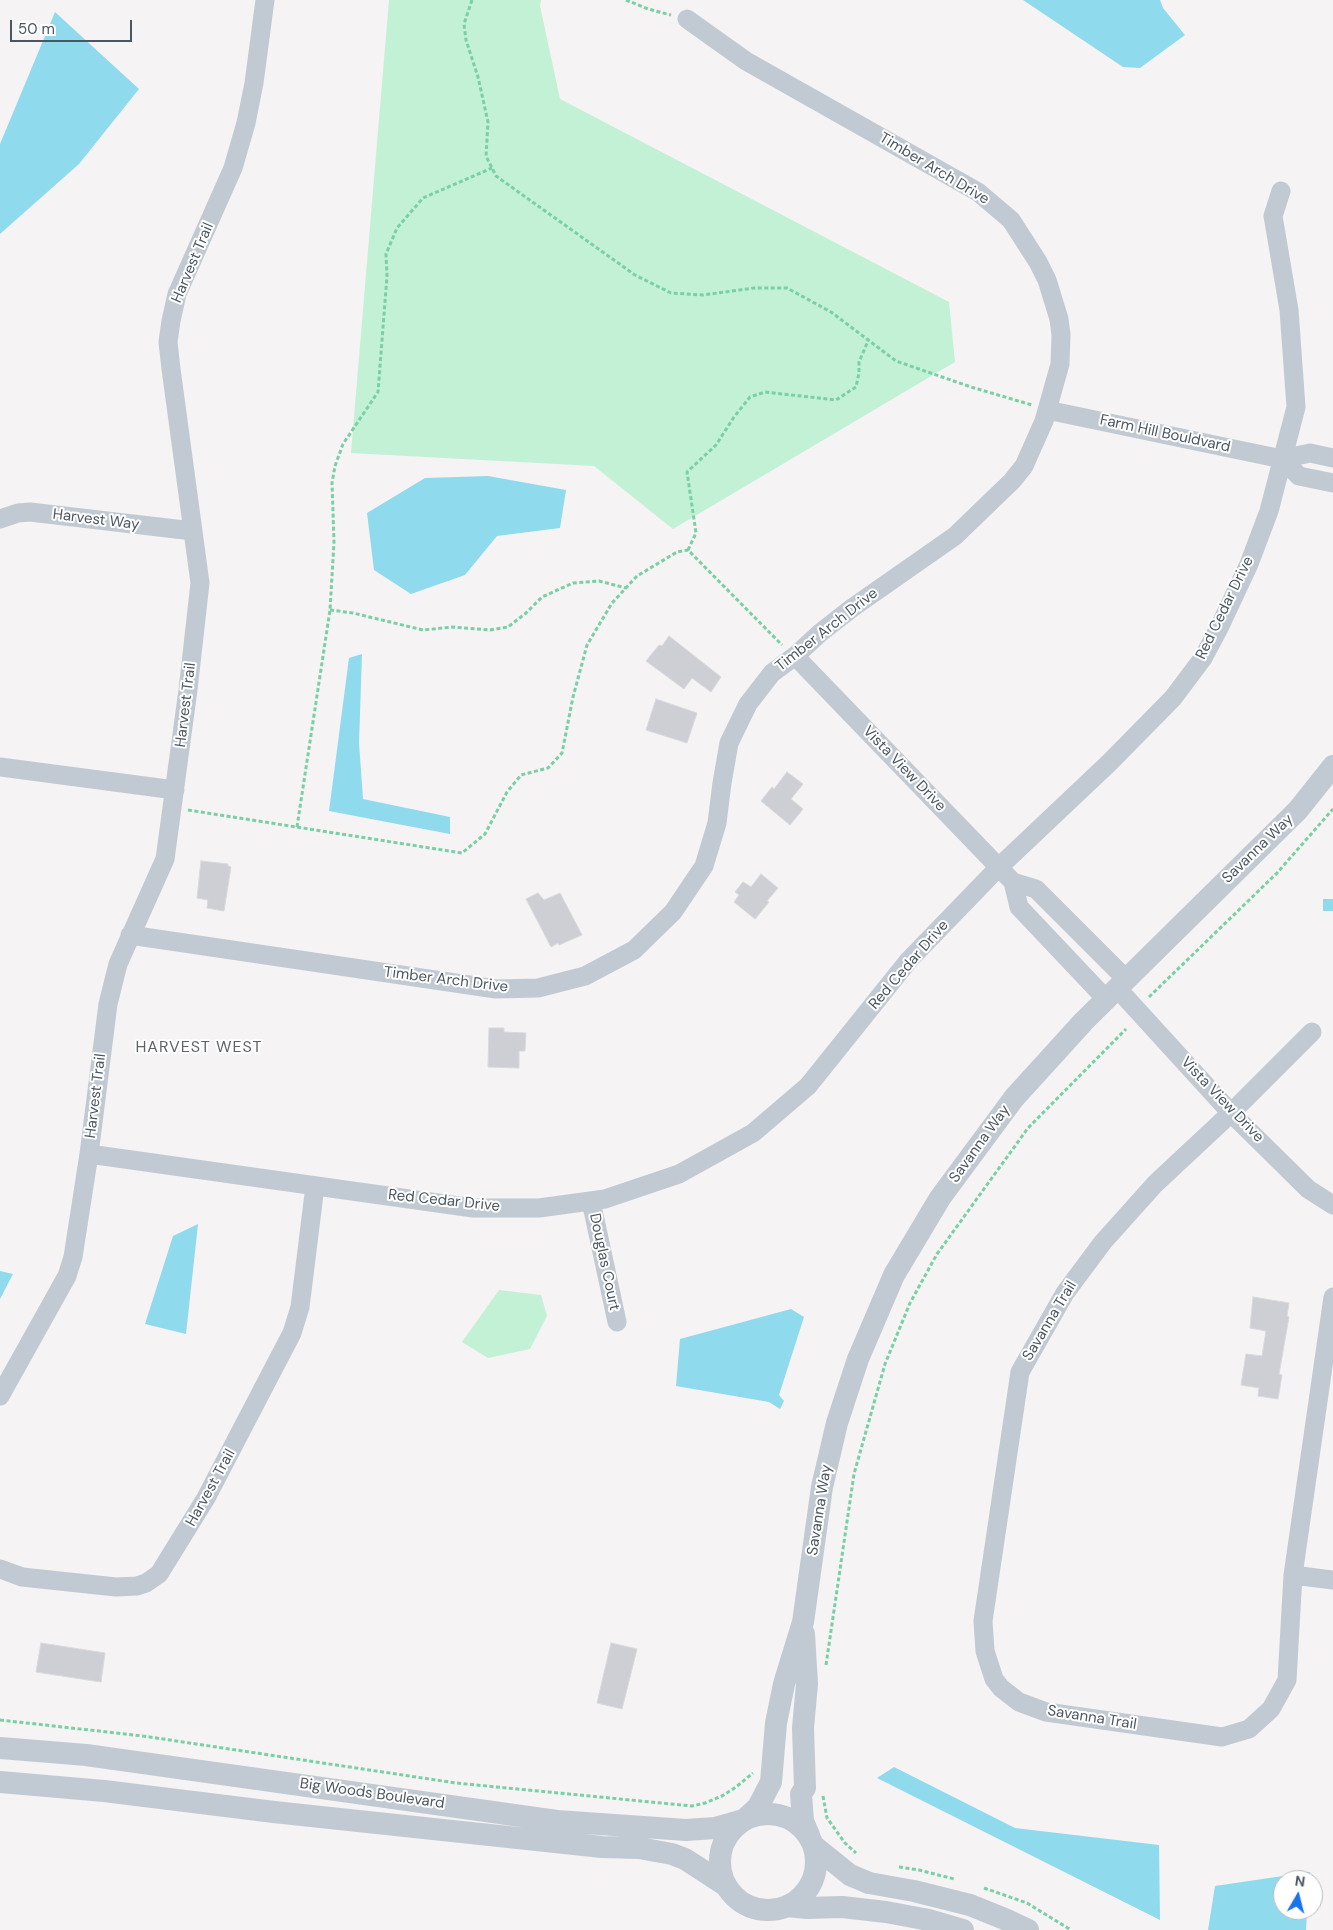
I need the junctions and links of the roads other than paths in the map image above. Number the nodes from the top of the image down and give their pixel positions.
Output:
1 (265, 0) edge
2 (687, 19) road end
3 (1281, 191) dead end
4 (1047, 410) junction
5 (1333, 458) edge
6 (1282, 459) junction
7 (1333, 483) edge
8 (0, 519) edge
9 (193, 531) junction
10 (795, 656) junction
11 (1333, 766) edge
12 (0, 767) edge
13 (173, 799) junction
14 (999, 867) junction
15 (1013, 882) junction
16 (130, 935) junction
17 (1116, 989) junction
18 (1312, 1032) dead end
19 (1231, 1112) junction
20 (89, 1154) junction
21 (316, 1186) junction
22 (591, 1201) junction
23 (1333, 1205) edge
24 (1333, 1297) edge
25 (617, 1322) dead end
26 (0, 1396) edge
27 (0, 1569) edge
28 (1293, 1575) junction
29 (1333, 1580) edge
30 (803, 1622) junction
31 (0, 1748) edge
32 (0, 1782) edge
33 (745, 1819) junction
34 (812, 1841) junction
35 (725, 1885) junction
36 (787, 1906) junction
37 (963, 1930) edge
38 (1028, 1930) edge

1 - 9 street, Harvest Trail
2 - 4 street, Timber Arch Drive
3 - 6 street, Red Cedar Drive
4 - 6 street, Farm Hill Bouldvard
4 - 10 street, Timber Arch Drive
5 - 6 street, Farm Hill Bouldvard
6 - 7 street
6 - 14 street, Red Cedar Drive
8 - 9 street, Harvest Way
9 - 13 street, Harvest Trail
10 - 14 street, Vista View Drive
10 - 16 street, Timber Arch Drive
11 - 17 street, Savanna Way
12 - 13 street
13 - 16 street, Harvest Trail
14 - 15 street, Vista View Drive
14 - 22 street, Red Cedar Drive
15 - 17 street, Vista View Drive
15 - 17 street, Vista View Drive
16 - 20 street, Harvest Trail
17 - 19 street, Vista View Drive
17 - 30 street, Savanna Way
18 - 19 street, Savanna Trail
19 - 23 street, Vista View Drive
19 - 28 street, Savanna Trail
20 - 21 street, Red Cedar Drive
20 - 26 street, Harvest Trail
21 - 22 street, Red Cedar Drive
21 - 27 street, Harvest Trail
22 - 25 street, Douglas Court
24 - 28 street, Savanna Trail
28 - 29 street
30 - 33 street, Savanna Way
30 - 34 street, Savanna Way
31 - 33 street, Big Woods Boulevard
32 - 35 street, Big Woods Boulevard
33 - 34 street, Big Woods Boulevard
33 - 35 street, Big Woods Boulevard
34 - 36 street
34 - 38 street, Big Woods Boulevard
35 - 36 street, Big Woods Boulevard
36 - 37 street, Big Woods Boulevard

